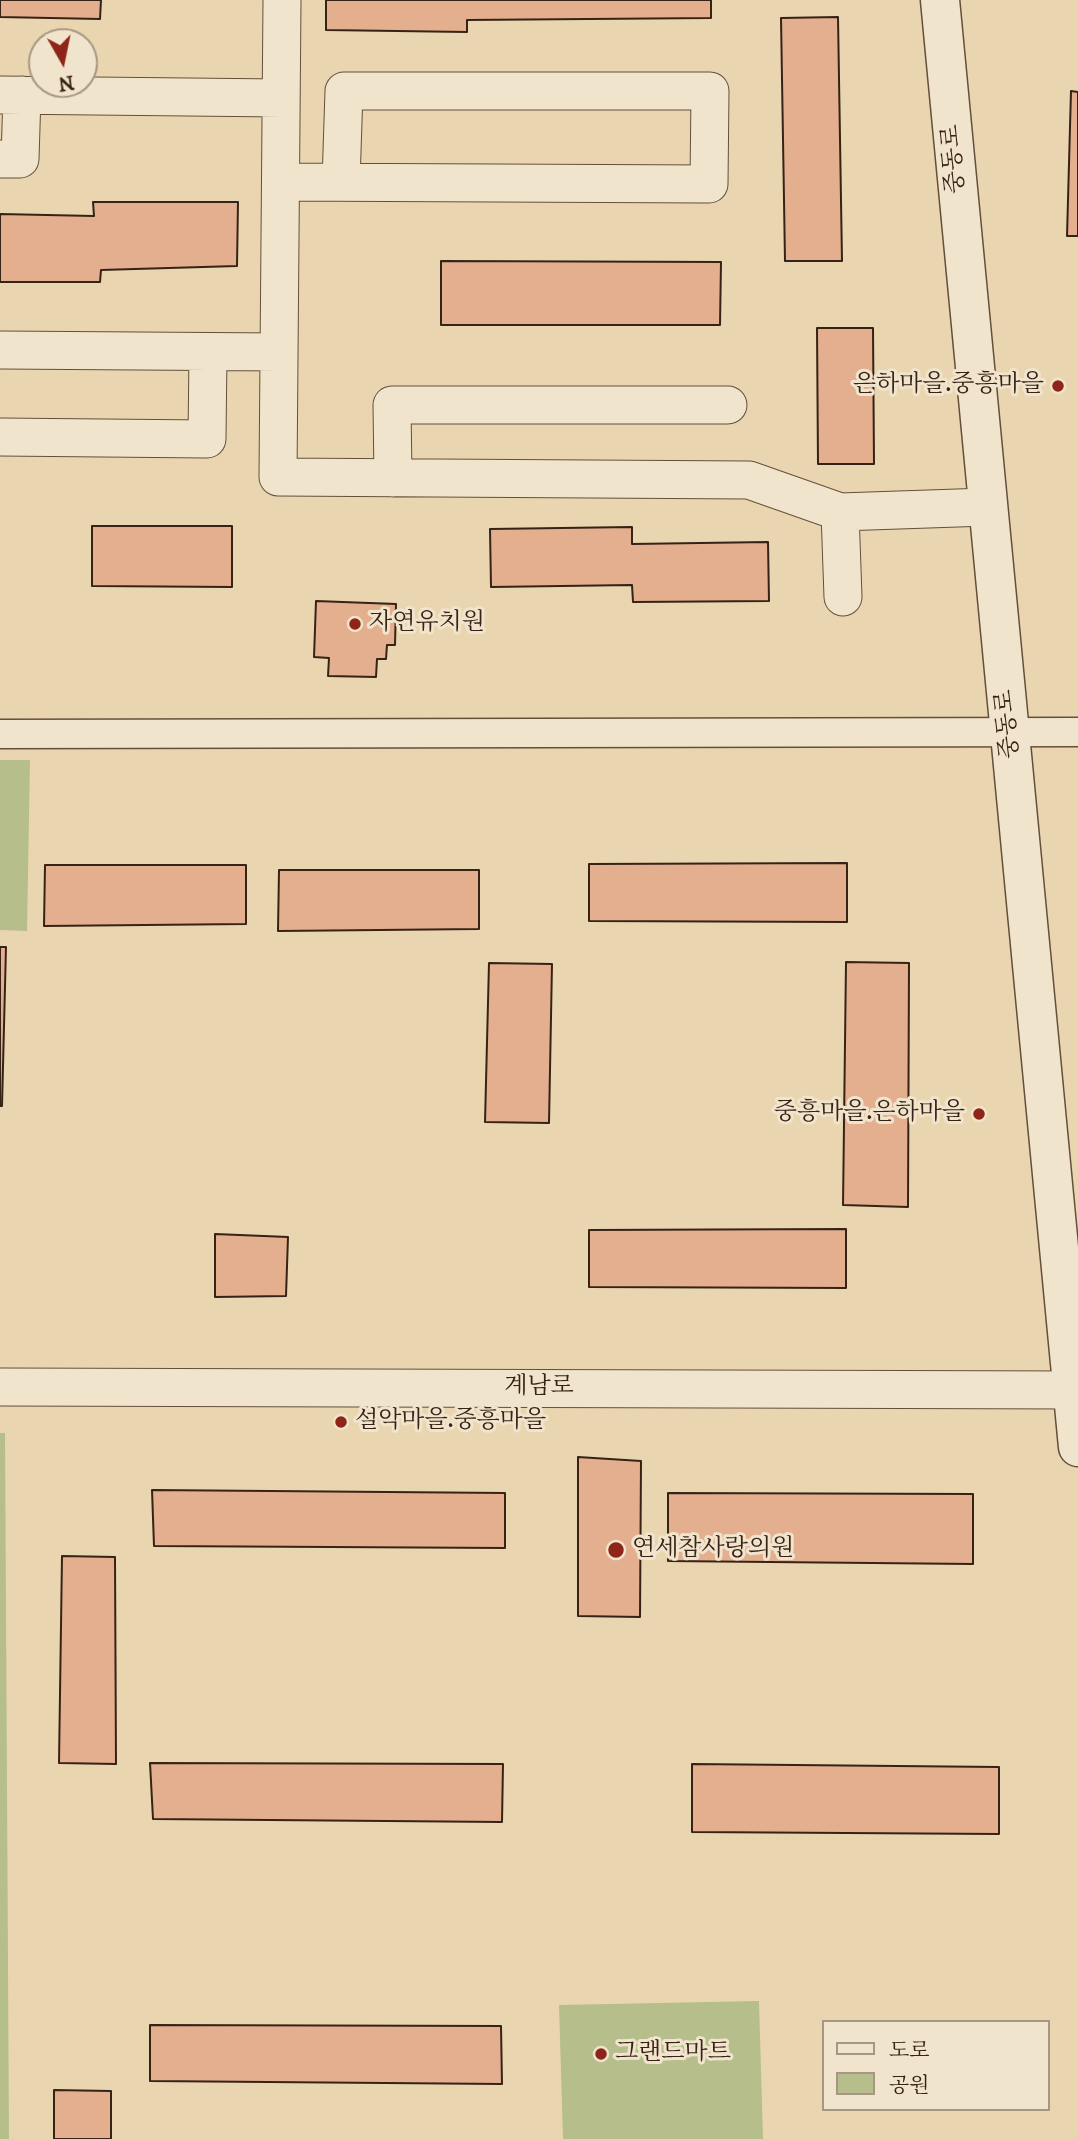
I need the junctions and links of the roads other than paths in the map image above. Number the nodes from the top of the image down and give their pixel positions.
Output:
1 (282, 0) edge
2 (940, 0) edge
3 (11, 95) edge
4 (281, 98) junction
5 (0, 159) edge
6 (281, 182) junction
7 (341, 182) junction
8 (0, 350) edge
9 (208, 352) junction
10 (279, 352) junction
11 (728, 405) dead end
12 (0, 437) edge
13 (393, 478) junction
14 (988, 507) junction
15 (839, 512) junction
16 (842, 597) dead end
17 (1010, 731) junction
18 (1078, 732) edge
19 (0, 734) edge
20 (0, 1387) edge
21 (1075, 1390) edge
22 (1078, 1447) edge

1 - 4 street
2 - 14 street, 중동로
3 - 4 street
3 - 5 street
4 - 6 street
6 - 7 street
6 - 10 street
7 - 7 street
8 - 9 street
9 - 10 street
9 - 12 street
10 - 13 street
11 - 13 street
13 - 15 street
14 - 15 street
14 - 17 street, 중동로
15 - 16 street
17 - 18 street
17 - 19 street
17 - 21 street, 중동로
20 - 21 street, 계남로
21 - 22 street, 중동로

